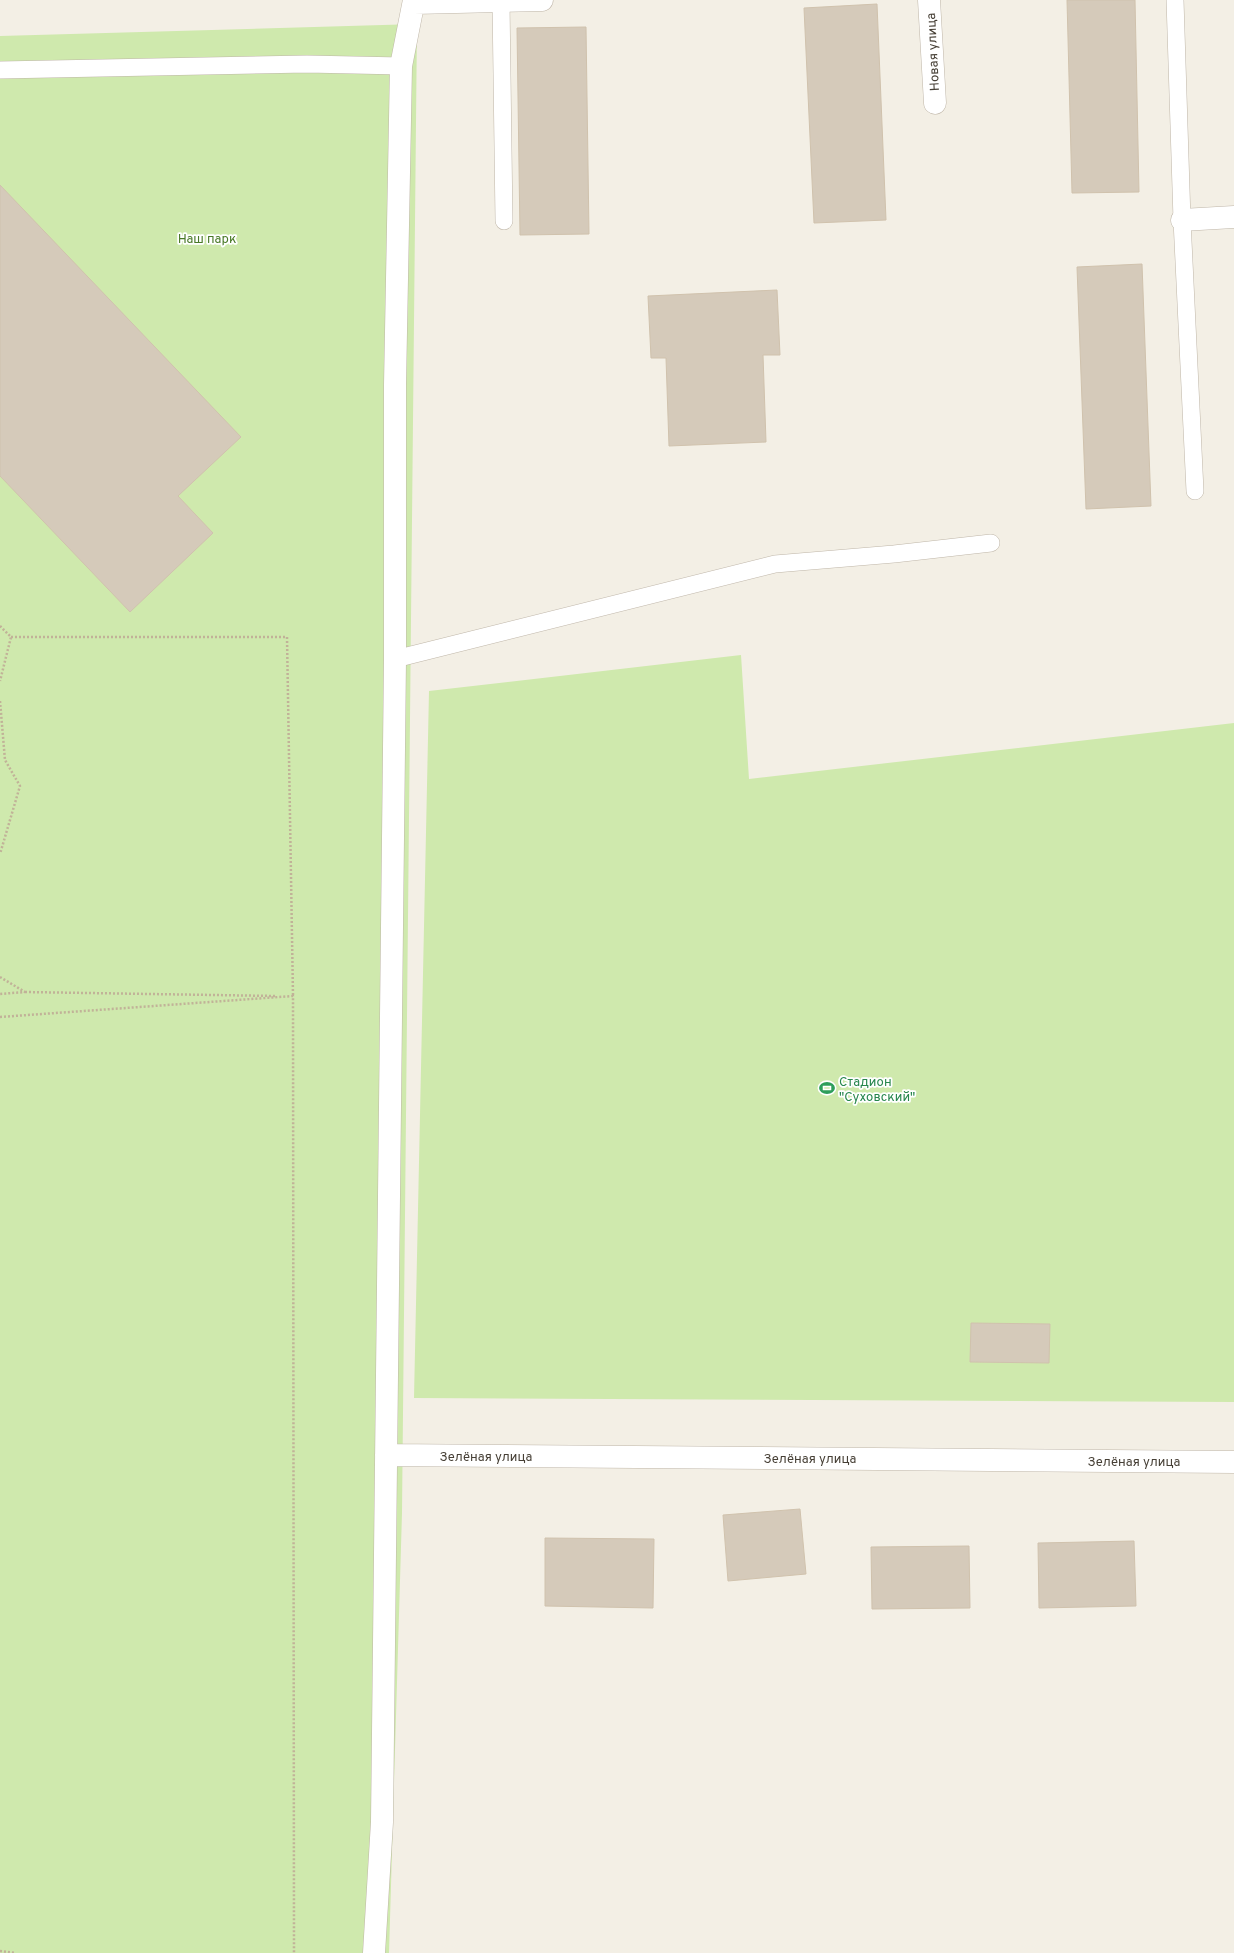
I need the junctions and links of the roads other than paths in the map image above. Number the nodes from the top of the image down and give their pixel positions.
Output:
1 (542, 0) edge
2 (929, 0) edge
3 (1175, 0) edge
4 (414, 1) edge
5 (501, 2) junction
6 (401, 66) junction
7 (0, 70) edge
8 (935, 104) dead end
9 (1234, 217) edge
10 (1182, 220) junction
11 (504, 221) dead end
12 (1196, 490) dead end
13 (991, 543) dead end
14 (395, 659) junction
15 (386, 1455) junction
16 (1234, 1462) edge
17 (374, 1953) edge

1 - 5 street
2 - 8 street, Новая улица
3 - 10 lane
4 - 5 street
4 - 6 street
5 - 11 lane
6 - 7 lane
6 - 14 street
9 - 10 street
10 - 12 lane
13 - 14 lane
14 - 15 street
15 - 16 street, Зелёная улица
15 - 17 street

